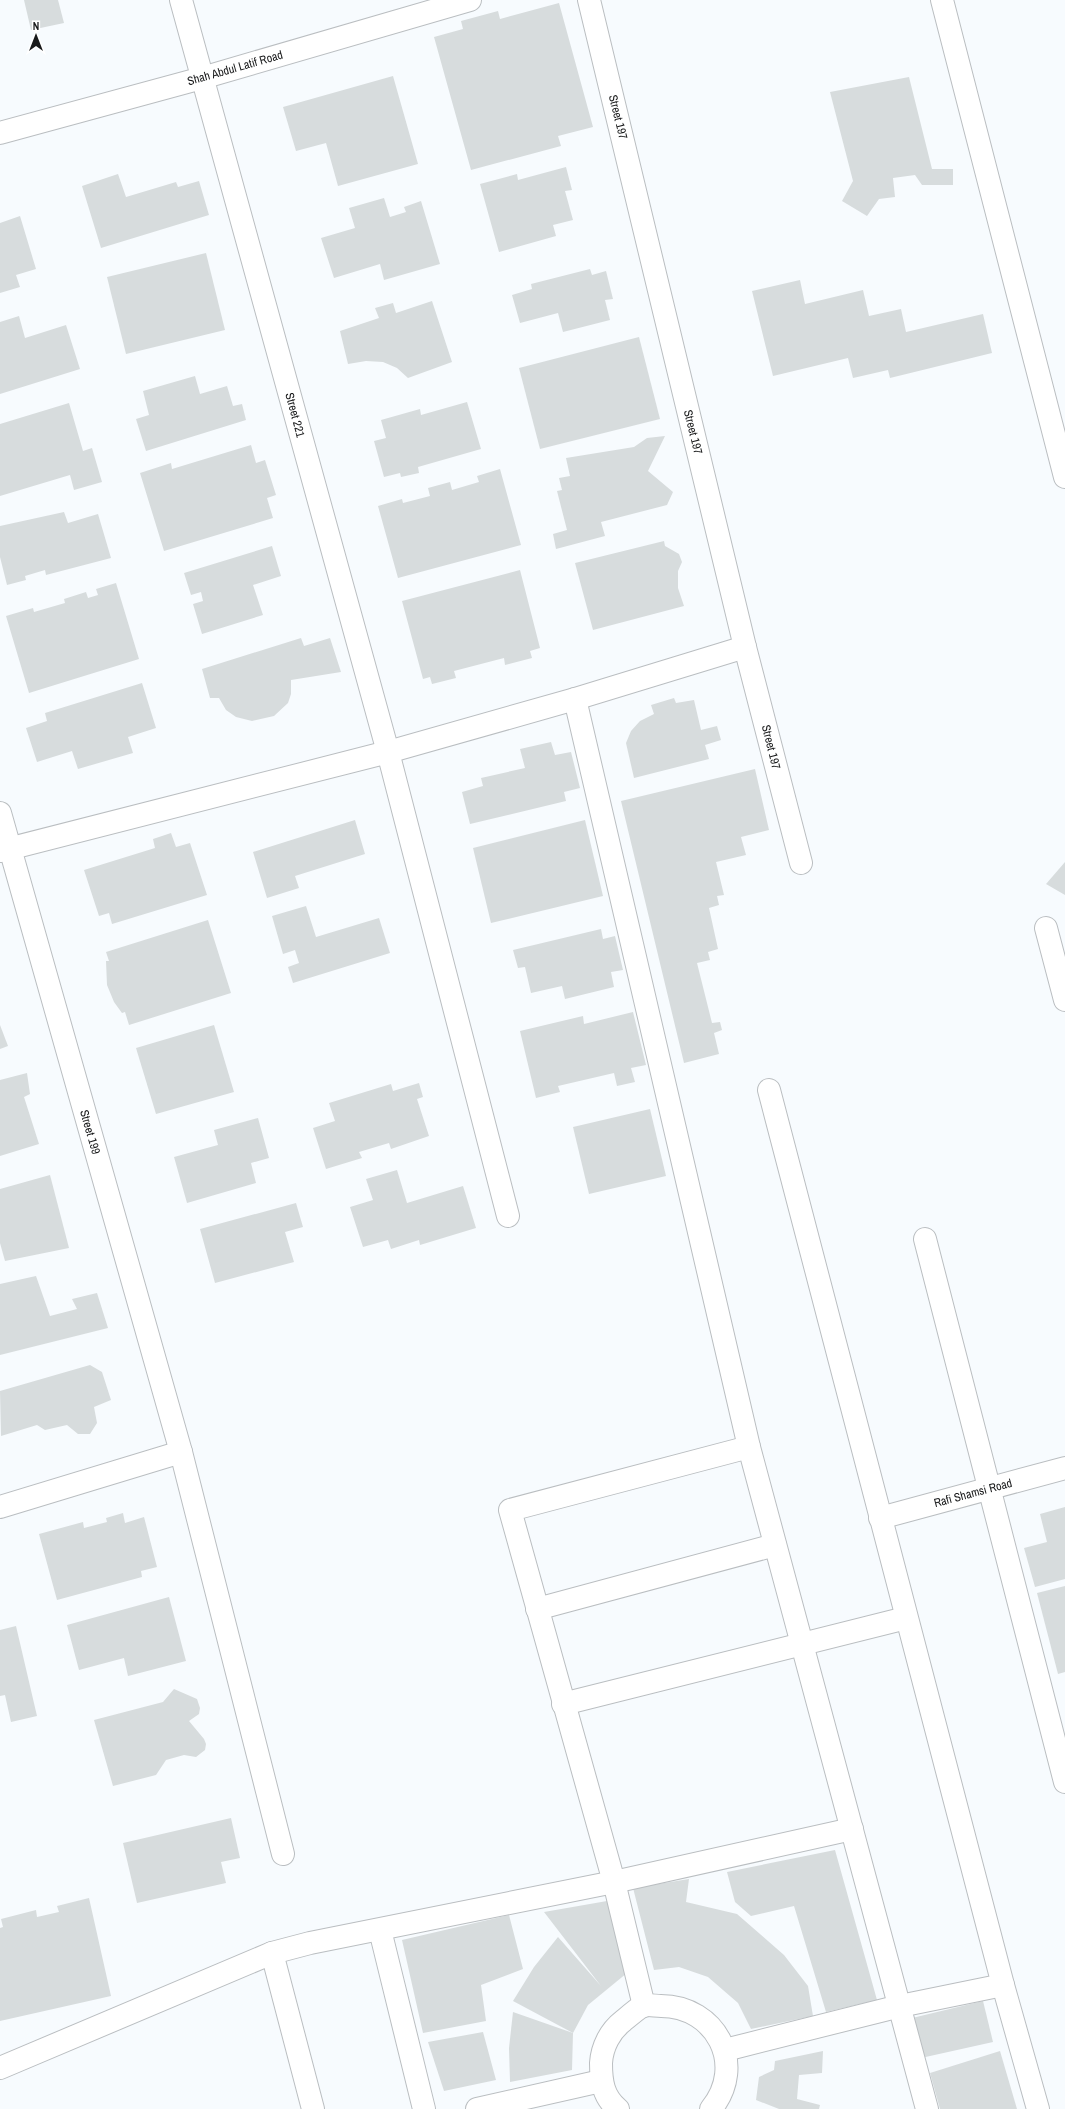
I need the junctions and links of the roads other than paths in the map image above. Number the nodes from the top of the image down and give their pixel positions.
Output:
1 (180, 0) edge
2 (470, 0) edge
3 (589, 0) edge
4 (942, 0) edge
5 (202, 78) junction
6 (0, 133) edge
7 (1065, 477) edge
8 (745, 647) junction
9 (575, 699) junction
10 (388, 752) junction
11 (0, 812) edge
12 (5, 850) edge
13 (801, 863) dead end
14 (1046, 928) dead end
15 (1065, 1000) edge
16 (769, 1090) dead end
17 (508, 1216) dead end
18 (925, 1238) dead end
19 (749, 1447) junction
20 (181, 1452) junction
21 (1065, 1468) edge
22 (990, 1488) junction
23 (0, 1507) edge
24 (880, 1518) junction
25 (775, 1545) junction
26 (537, 1609) junction
27 (906, 1618) junction
28 (802, 1645) junction
29 (563, 1704) junction
30 (1065, 1782) edge
31 (852, 1829) junction
32 (283, 1854) dead end
33 (614, 1882) junction
34 (380, 1930) junction
35 (272, 1953) junction
36 (1003, 1985) junction
37 (644, 2006) junction
38 (900, 2006) junction
39 (725, 2050) junction
40 (0, 2068) edge
41 (601, 2081) junction
42 (313, 2109) edge
43 (424, 2109) edge
44 (477, 2109) edge
45 (618, 2109) edge
46 (711, 2109) edge
47 (927, 2109) edge
48 (1038, 2109) edge

1 - 5 street, Street 221
2 - 5 street, Shah Abdul Latif Road
3 - 8 street, Street 197
4 - 7 street
5 - 6 street, Shah Abdul Latif Road
5 - 10 street, Street 221
8 - 9 street
8 - 13 street, Street 197
9 - 10 street
9 - 19 street
10 - 12 street
10 - 17 street, Street 221
11 - 12 street, Street 199
12 - 20 street, Street 199
14 - 15 street
16 - 24 street
18 - 22 street
19 - 25 street
19 - 26 street
20 - 23 street
20 - 32 street, Street 199
21 - 22 street, Rafi Shamsi Road
22 - 24 street, Rafi Shamsi Road
22 - 30 street
24 - 27 street
25 - 26 street
25 - 28 street
26 - 29 street
27 - 28 street
27 - 36 street
28 - 29 street
28 - 31 street
29 - 33 street
31 - 33 street
31 - 38 street
33 - 34 street
33 - 37 street
34 - 35 street
34 - 43 street
35 - 40 street
35 - 42 street
36 - 38 street
36 - 48 street
37 - 39 street
37 - 41 street
38 - 39 street
38 - 47 street
39 - 46 street
41 - 44 street
41 - 45 street

